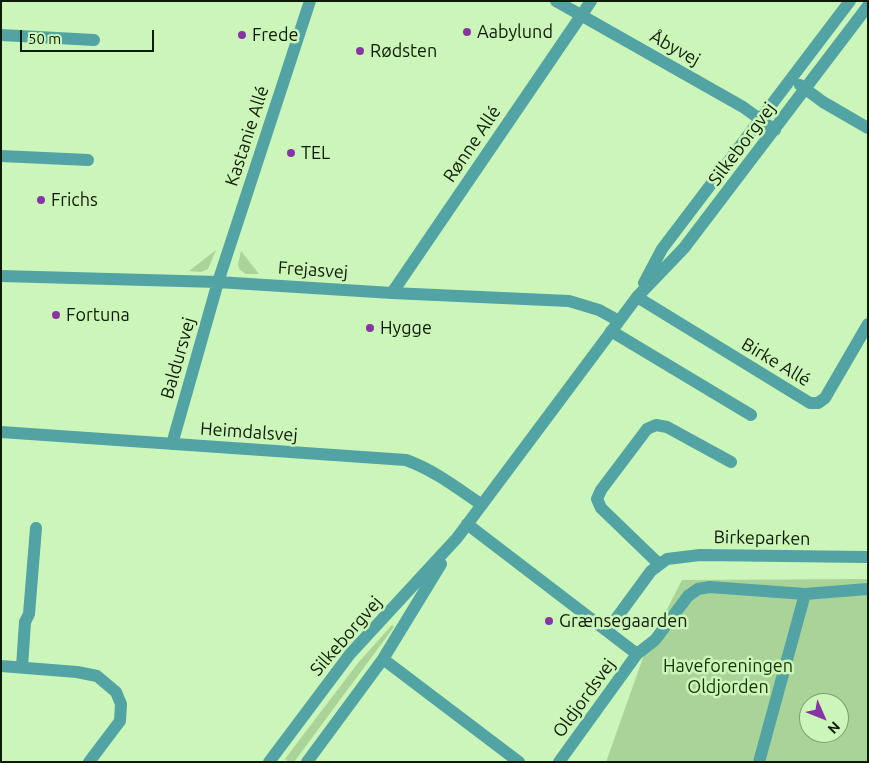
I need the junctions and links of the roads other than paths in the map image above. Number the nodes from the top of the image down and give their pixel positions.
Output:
1 (310, 1) edge
2 (556, 1) edge
3 (591, 1) edge
4 (850, 1) edge
5 (868, 6) edge
6 (581, 16) junction
7 (1, 35) edge
8 (94, 40) dead end
9 (792, 78) junction
10 (806, 89) junction
11 (760, 119) junction
12 (868, 128) edge
13 (775, 130) junction
14 (1, 156) edge
15 (88, 160) dead end
16 (1, 276) edge
17 (218, 282) junction
18 (392, 293) junction
19 (637, 297) junction
20 (868, 324) edge
21 (615, 326) junction
22 (751, 415) dead end
23 (1, 432) edge
24 (172, 444) junction
25 (731, 462) dead end
26 (482, 505) junction
27 (467, 524) junction
28 (36, 528) dead end
29 (457, 538) junction
30 (868, 557) edge
31 (659, 564) junction
32 (868, 589) edge
33 (805, 594) junction
34 (607, 632) junction
35 (637, 654) junction
36 (383, 659) junction
37 (1, 666) edge
38 (22, 667) junction
39 (89, 762) edge
40 (269, 762) edge
41 (307, 762) edge
42 (519, 762) edge
43 (559, 762) edge
44 (759, 762) edge

1 - 17 street, Kastanie Allé
2 - 6 street, Åbyvej
3 - 6 street, Rønne Allé
4 - 9 street, Silkeborgvej
5 - 10 street, Silkeborgvej
6 - 11 street, Åbyvej
6 - 18 street, Rønne Allé
7 - 8 street
9 - 10 street
9 - 11 street, Silkeborgvej
10 - 12 street
10 - 13 street, Silkeborgvej
11 - 13 street, Åbyvej
11 - 19 street, Silkeborgvej
13 - 19 street, Silkeborgvej
14 - 15 street
16 - 17 street, Frejasvej
17 - 18 street, Frejasvej
17 - 24 street, Baldursvej
18 - 21 street, Frejasvej
19 - 20 street, Birke Allé
19 - 21 street, Silkeborgvej
21 - 22 street
21 - 26 street, Silkeborgvej
23 - 24 street, Heimdalsvej
24 - 26 street, Heimdalsvej
25 - 31 street
26 - 27 street, Silkeborgvej
27 - 29 street, Silkeborgvej
27 - 34 street
28 - 38 street
29 - 36 street, Silkeborgvej
29 - 40 street, Silkeborgvej
30 - 31 street, Birkeparken
31 - 34 street
32 - 33 street, Oldjordsvej
33 - 35 street, Oldjordsvej
33 - 44 street
34 - 35 street
35 - 43 street, Oldjordsvej
36 - 41 street, Silkeborgvej
36 - 42 street
37 - 38 street
38 - 39 street

